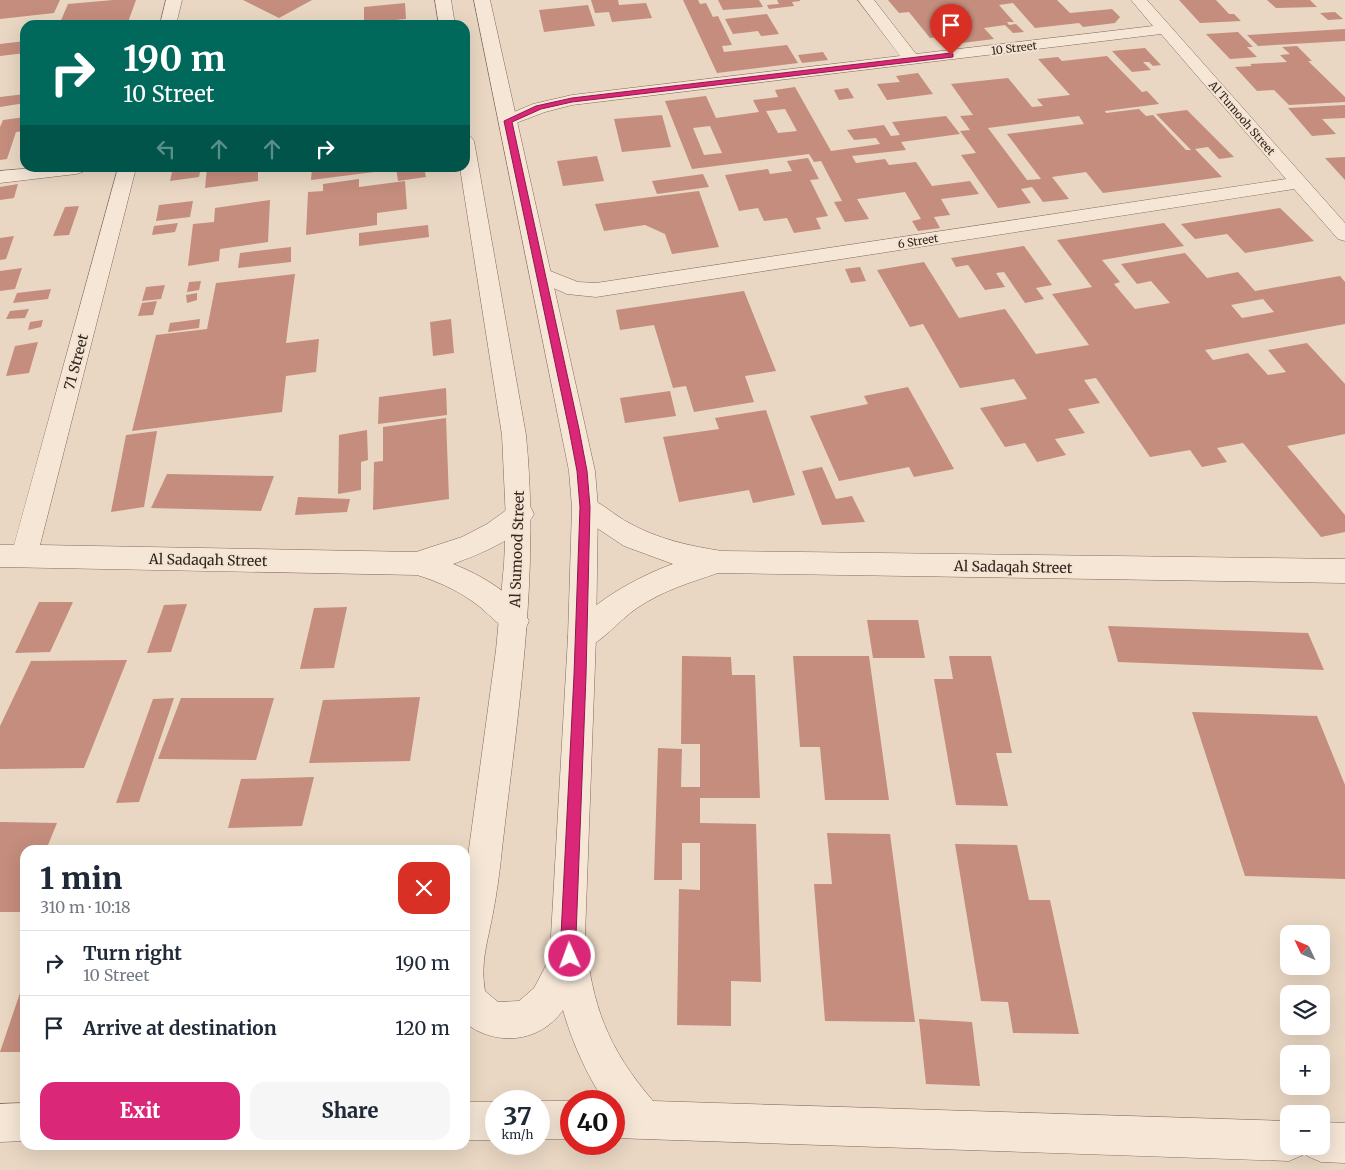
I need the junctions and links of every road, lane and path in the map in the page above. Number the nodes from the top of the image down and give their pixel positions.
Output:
1 (174, 0) edge
2 (443, 0) edge
3 (482, 0) edge
4 (866, 0) edge
5 (1139, 0) edge
6 (169, 20) edge
7 (446, 20) edge
8 (1165, 29) junction
9 (912, 60) junction
10 (508, 121) junction
11 (470, 171) edge
12 (42, 172) edge
13 (126, 172) edge
14 (0, 177) edge
15 (1298, 184) junction
16 (1345, 235) edge
17 (540, 274) junction
18 (585, 507) junction
19 (521, 514) junction
20 (12, 556) edge
21 (722, 562) junction
22 (416, 564) junction
23 (1304, 571) junction
24 (1345, 571) edge
25 (1345, 580) edge
26 (514, 621) junction
27 (582, 637) junction
28 (470, 934) edge
29 (570, 956) junction
30 (470, 997) edge
31 (628, 1119) edge
32 (470, 1121) edge
33 (485, 1121) edge
34 (20, 1122) edge
35 (0, 1123) edge
36 (1280, 1141) edge
37 (1330, 1142) edge
38 (1345, 1143) edge

1 - 6 street
2 - 7 street
3 - 10 street
4 - 9 street
5 - 8 street, Al Tumooh Street
8 - 9 street, 10 Street
8 - 15 street, Al Tumooh Street
9 - 10 street, 10 Street
10 - 17 street
11 - 19 street, Al Sumood Street
12 - 14 street
13 - 20 street, 71 Street
15 - 16 street, Al Tumooh Street
15 - 17 street, 6 Street
17 - 18 street
18 - 21 street, Al Sadaqah Street
18 - 27 street
19 - 22 street, Al Sadaqah Street
19 - 26 street, Al Sumood Street
20 - 22 street, Al Sadaqah Street
21 - 23 street, Al Sadaqah Street
21 - 27 street, Al Sadaqah Street
22 - 26 street, Al Sadaqah Street
23 - 24 street
23 - 25 street
26 - 28 street, Al Sumood Street
27 - 29 street
29 - 30 street, Al Sumood Street
29 - 31 street
31 - 36 street
32 - 33 street
34 - 35 street
37 - 38 street

